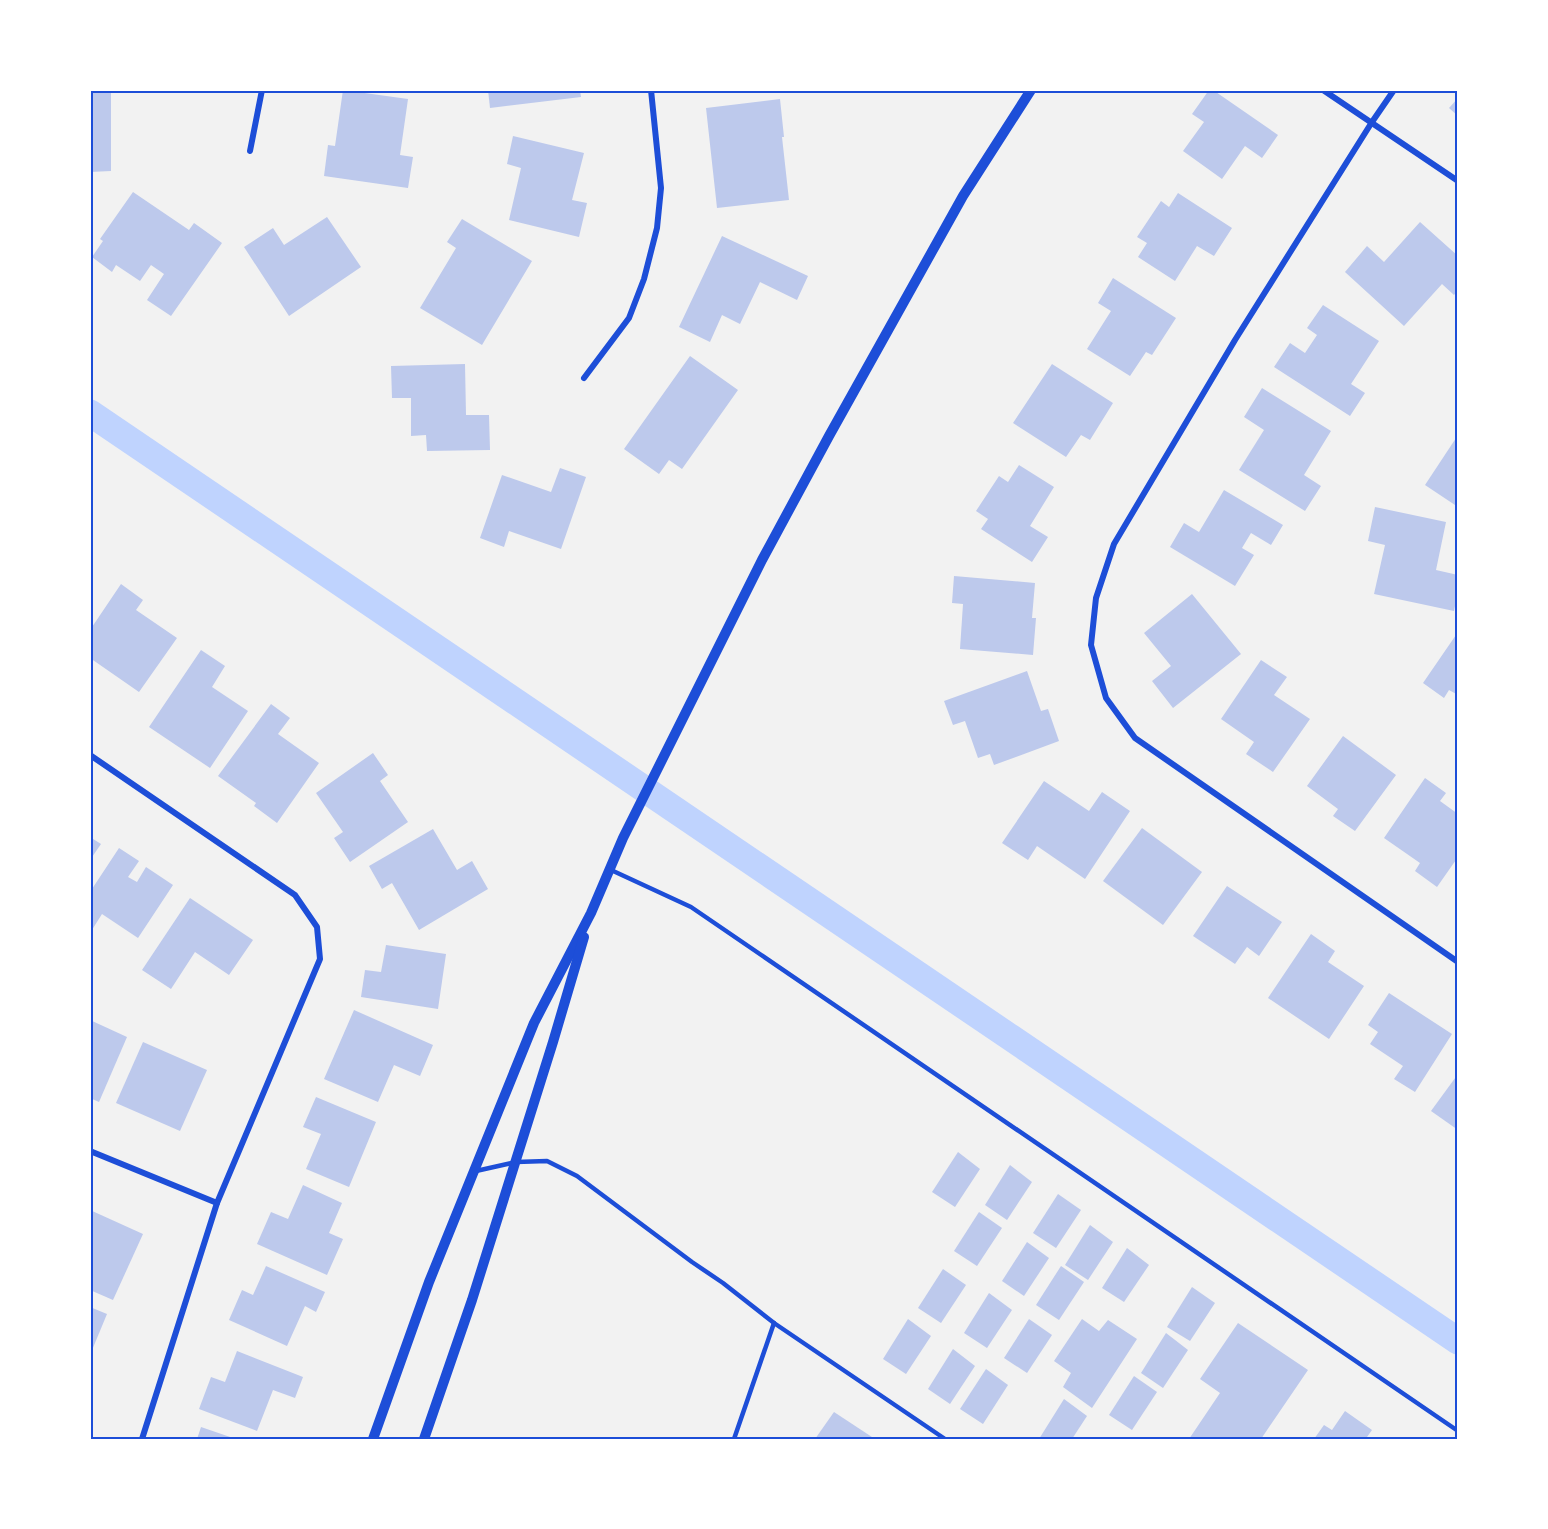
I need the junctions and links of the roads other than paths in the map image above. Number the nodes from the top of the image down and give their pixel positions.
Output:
1 (262, 90) edge
2 (651, 90) edge
3 (1031, 90) edge
4 (1323, 90) edge
5 (1394, 90) edge
6 (1372, 122) junction
7 (250, 152) dead end
8 (1458, 181) edge
9 (584, 378) dead end
10 (90, 755) edge
11 (610, 869) junction
12 (591, 913) junction
13 (1458, 963) edge
14 (90, 1151) edge
15 (516, 1162) junction
16 (474, 1172) junction
17 (217, 1203) junction
18 (774, 1323) junction
19 (1458, 1431) edge
20 (142, 1439) edge
21 (373, 1439) edge
22 (424, 1439) edge
23 (734, 1439) edge
24 (945, 1439) edge

1 - 7 street
2 - 9 street
3 - 11 street
4 - 6 street
5 - 6 street
6 - 8 street
6 - 13 street
10 - 17 street
11 - 12 street
11 - 19 lane
12 - 15 street
12 - 16 street
14 - 17 street
15 - 16 lane
15 - 18 lane
15 - 22 street
16 - 21 street
17 - 20 street
18 - 23 lane
18 - 24 lane

